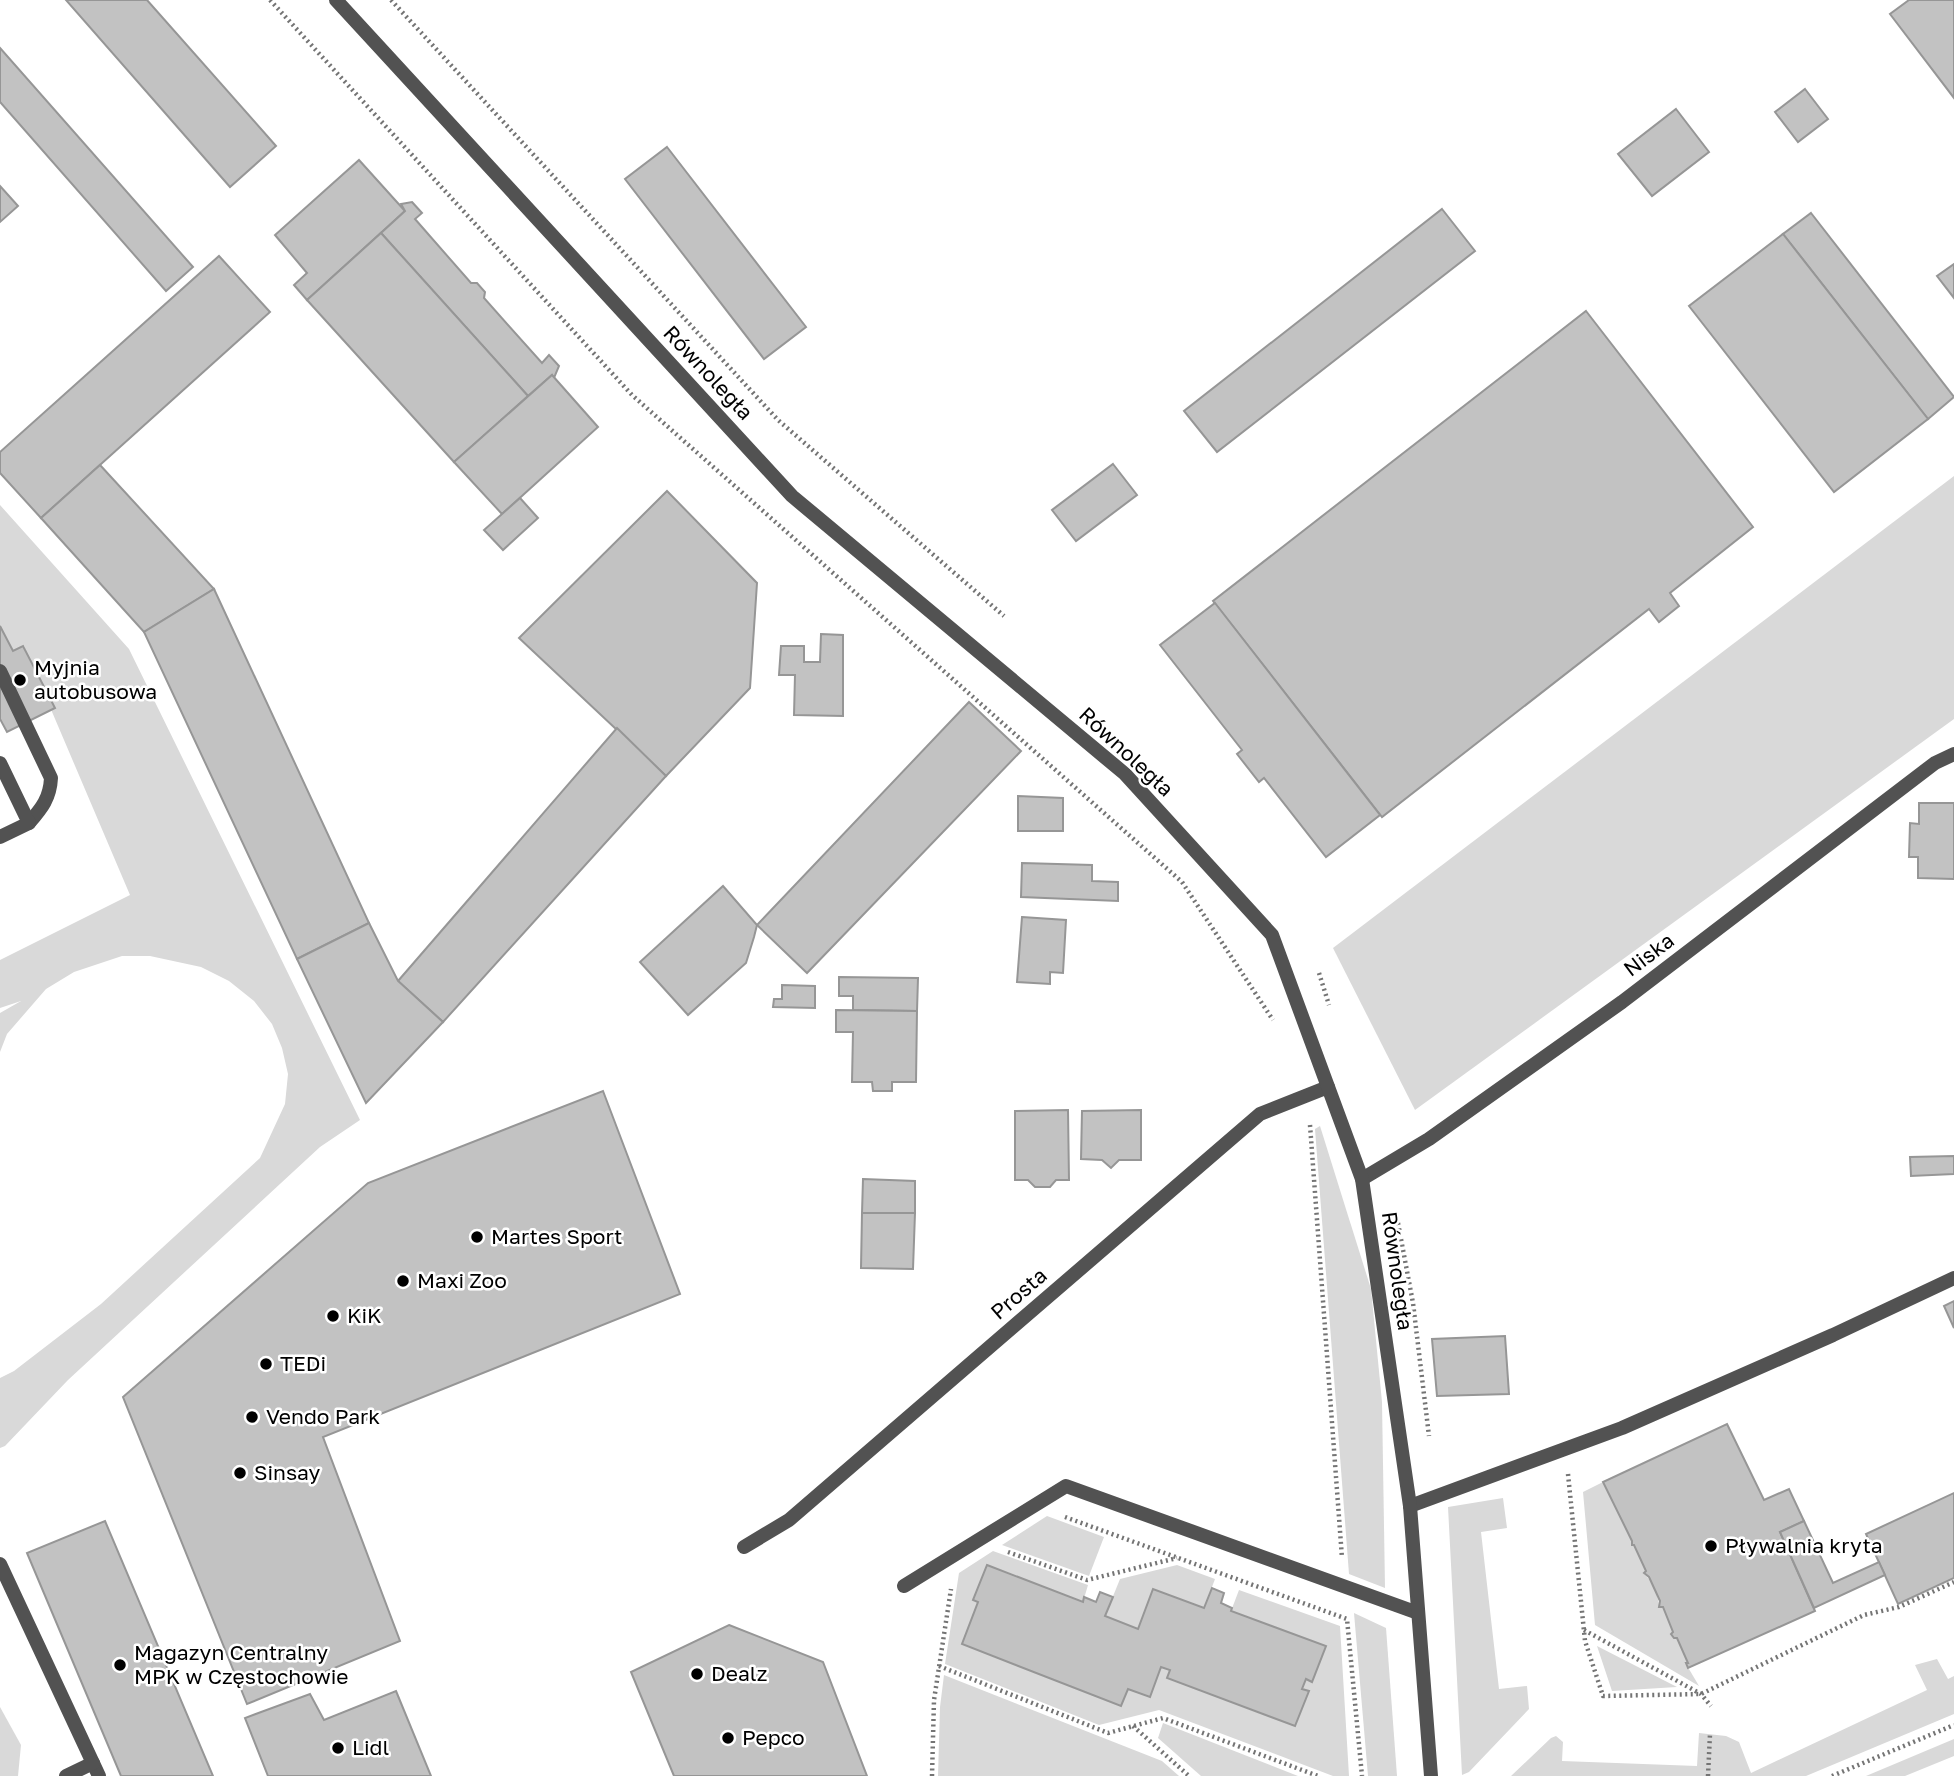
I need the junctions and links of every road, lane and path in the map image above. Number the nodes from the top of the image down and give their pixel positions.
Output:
1 (336, 0) edge
2 (391, 0) edge
3 (1004, 616) dead end
4 (0, 671) edge
5 (1954, 754) edge
6 (0, 763) edge
7 (29, 823) junction
8 (0, 838) edge
9 (1328, 1087) junction
10 (1310, 1125) dead end
11 (1362, 1179) junction
12 (1954, 1278) edge
13 (1565, 1449) junction
14 (1410, 1506) junction
15 (1060, 1516) dead end
16 (744, 1547) dead end
17 (1003, 1550) dead end
18 (1178, 1558) junction
19 (0, 1564) edge
20 (1343, 1566) dead end
21 (952, 1581) dead end
22 (1954, 1582) edge
23 (904, 1586) dead end
24 (1418, 1613) junction
25 (1584, 1630) junction
26 (939, 1666) junction
27 (1701, 1694) junction
28 (1711, 1706) dead end
29 (1954, 1725) edge
30 (1133, 1726) junction
31 (1710, 1734) dead end
32 (96, 1770) edge
33 (66, 1776) edge
34 (932, 1776) edge
35 (1189, 1776) edge
36 (1318, 1776) edge
37 (1362, 1776) edge
38 (1431, 1776) edge
39 (1707, 1776) edge
40 (1832, 1776) edge

1 - 9 street, Równoległa
2 - 3 path
4 - 7 street
5 - 11 street, Niska
6 - 7 street
7 - 8 street
9 - 11 street, Równoległa
9 - 16 street, Prosta
10 - 20 path
11 - 14 street, Równoległa
12 - 13 street
13 - 14 street
13 - 25 path
14 - 24 street, Równoległa
15 - 18 path
17 - 18 path
18 - 37 path
19 - 32 street
21 - 26 path
22 - 27 path
23 - 24 street
24 - 38 street, Równoległa
25 - 27 path
25 - 27 path
26 - 30 path
26 - 34 path
27 - 28 path
29 - 40 path
30 - 35 path
30 - 36 path
31 - 39 path
32 - 33 street

